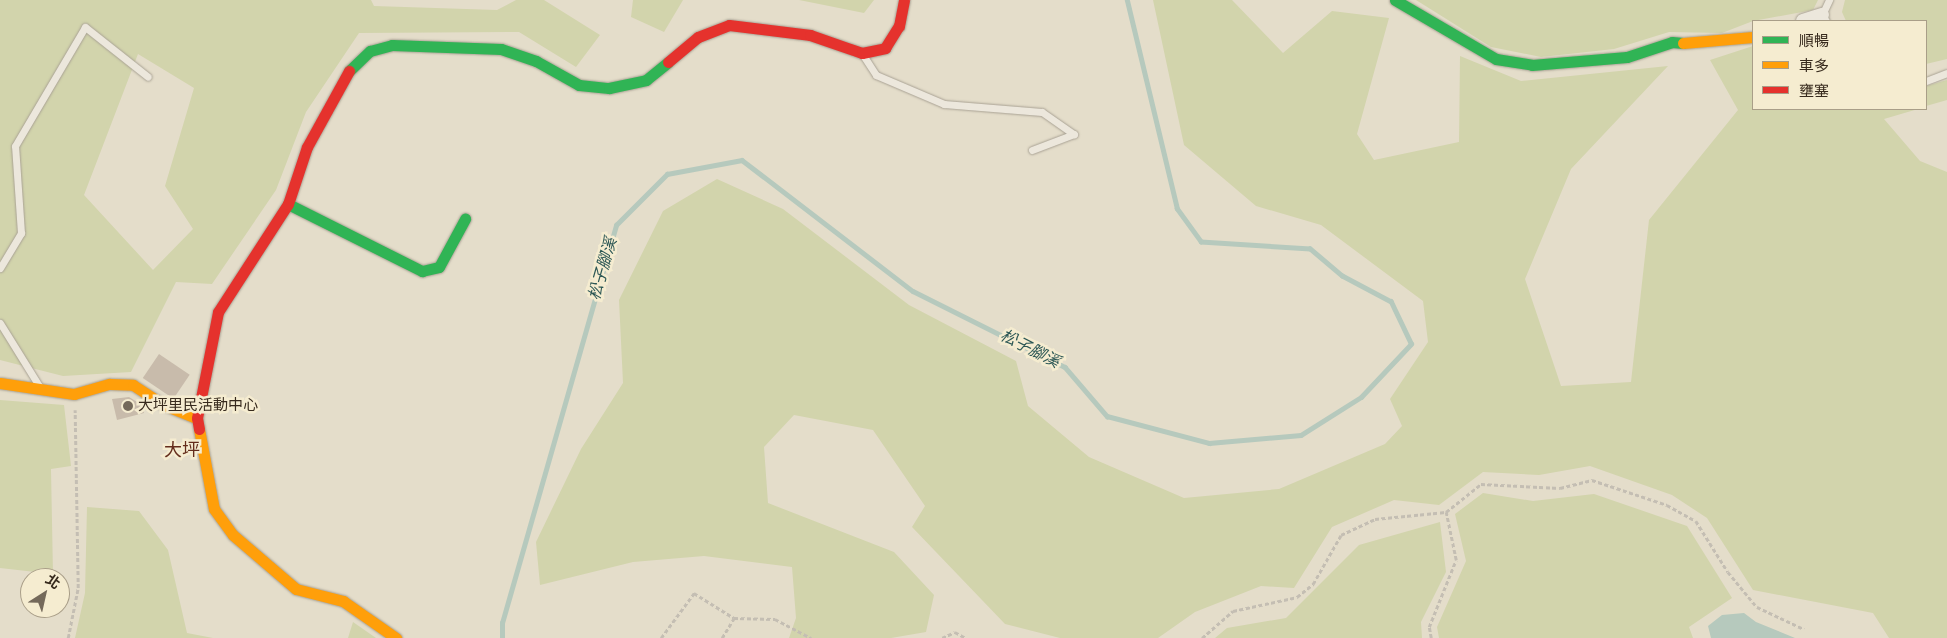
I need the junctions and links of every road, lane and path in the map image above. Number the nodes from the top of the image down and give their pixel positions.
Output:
1 (904, 0) edge
2 (1395, 0) edge
3 (1829, 0) edge
4 (1824, 18) edge
5 (1810, 20) edge
6 (1752, 37) edge
7 (862, 53) junction
8 (1947, 73) edge
9 (148, 77) dead end
10 (1927, 80) edge
11 (1032, 150) dead end
12 (288, 204) junction
13 (465, 219) dead end
14 (0, 268) edge
15 (0, 323) edge
16 (0, 383) edge
17 (42, 390) junction
18 (74, 394) junction
19 (197, 418) junction
20 (1446, 512) junction
21 (734, 618) junction
22 (1804, 628) dead end
23 (68, 638) edge
24 (396, 638) edge
25 (661, 638) edge
26 (722, 638) edge
27 (811, 638) edge
28 (942, 638) edge
29 (966, 638) edge
30 (1202, 638) edge
31 (1431, 638) edge

1 - 7 street
2 - 6 street
3 - 4 lane
4 - 5 street
7 - 11 lane
7 - 12 street
8 - 10 lane
9 - 14 lane
12 - 13 street
12 - 19 street
15 - 17 lane
16 - 17 street
17 - 18 street
18 - 19 street
18 - 23 path
19 - 24 street
20 - 22 path
20 - 30 path
20 - 31 path
21 - 25 path
21 - 26 path
21 - 27 path
28 - 29 path

